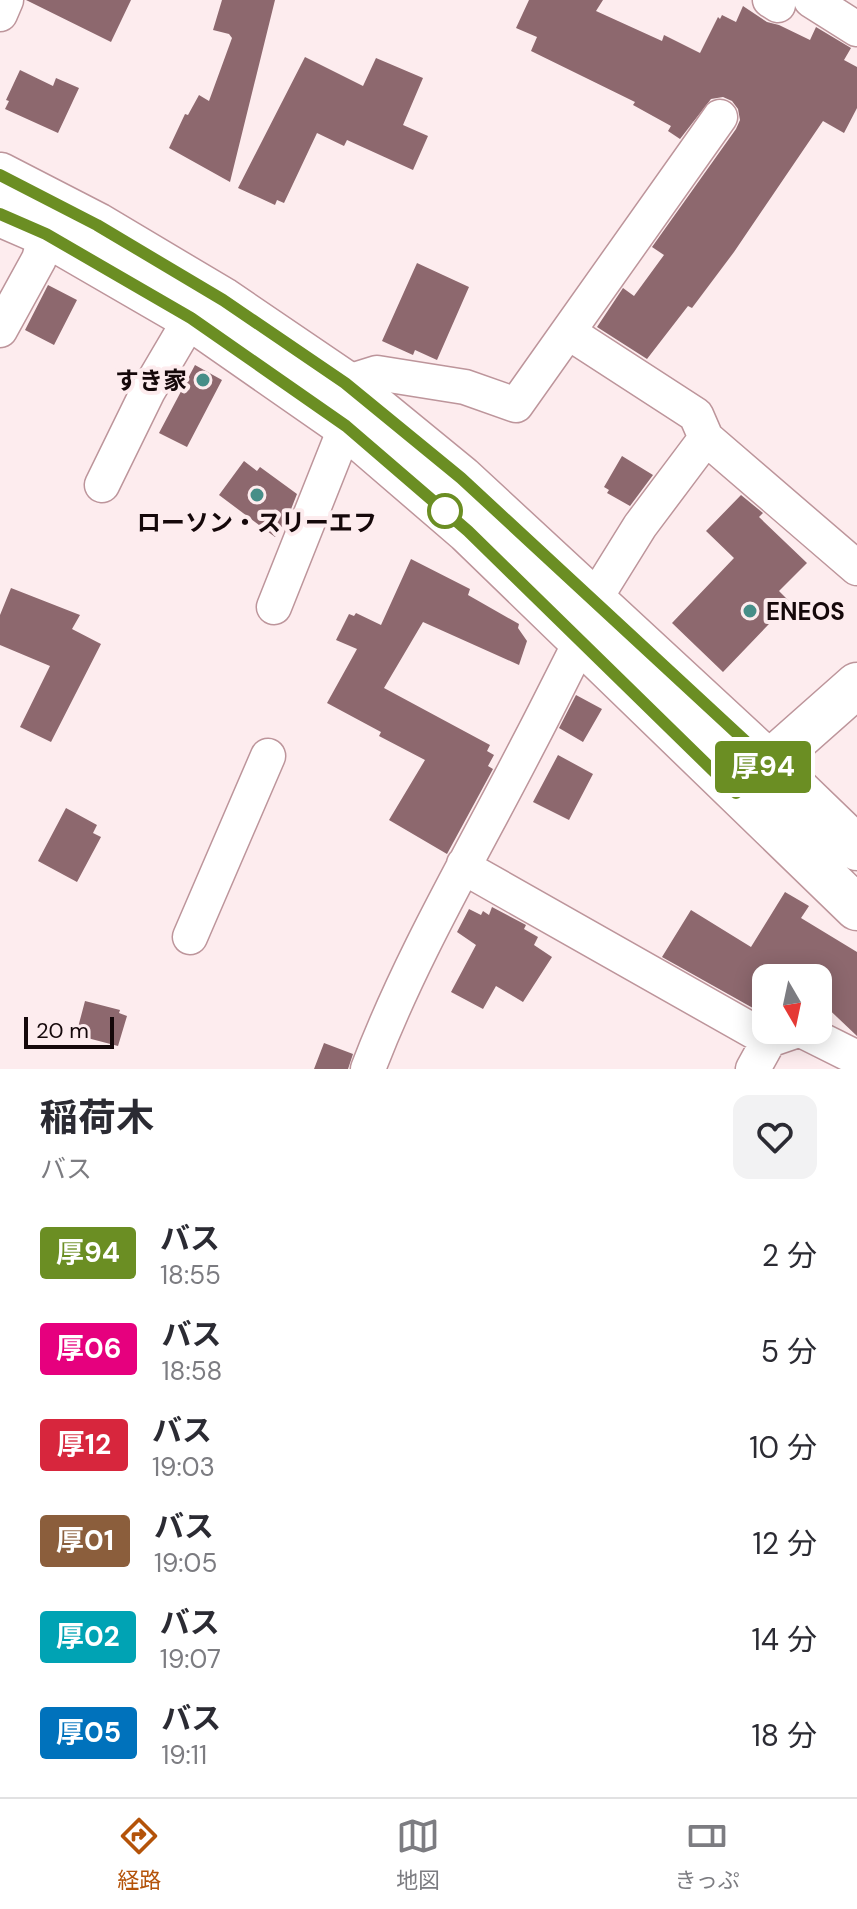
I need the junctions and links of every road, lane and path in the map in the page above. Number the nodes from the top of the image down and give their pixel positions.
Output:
1 (6, 0) edge
2 (786, 2) edge
3 (0, 14) edge
4 (857, 29) edge
5 (720, 117) dead end
6 (0, 175) edge
7 (0, 214) edge
8 (46, 234) junction
9 (191, 318) junction
10 (0, 330) edge
11 (568, 332) junction
12 (345, 383) junction
13 (346, 426) junction
14 (706, 438) junction
15 (102, 485) dead end
16 (857, 568) edge
17 (594, 600) junction
18 (274, 607) dead end
19 (581, 641) junction
20 (857, 685) edge
21 (268, 756) dead end
22 (768, 762) junction
23 (736, 793) junction
24 (857, 848) edge
25 (464, 864) junction
26 (857, 908) edge
27 (190, 937) dead end
28 (752, 1027) edge
29 (790, 1044) edge
30 (857, 1058) edge
31 (368, 1069) edge

1 - 3 street
2 - 4 street
5 - 11 street
6 - 12 main road
7 - 8 main road
8 - 9 main road
8 - 10 street
9 - 13 main road
9 - 15 street
11 - 12 street
11 - 14 street
12 - 17 main road
13 - 18 street
13 - 19 main road
14 - 16 street
14 - 17 street
17 - 22 main road
19 - 23 main road
19 - 25 street
20 - 22 main road
21 - 27 street
22 - 23 main road
22 - 24 main road
23 - 26 main road
25 - 28 street
25 - 31 street
29 - 30 street

